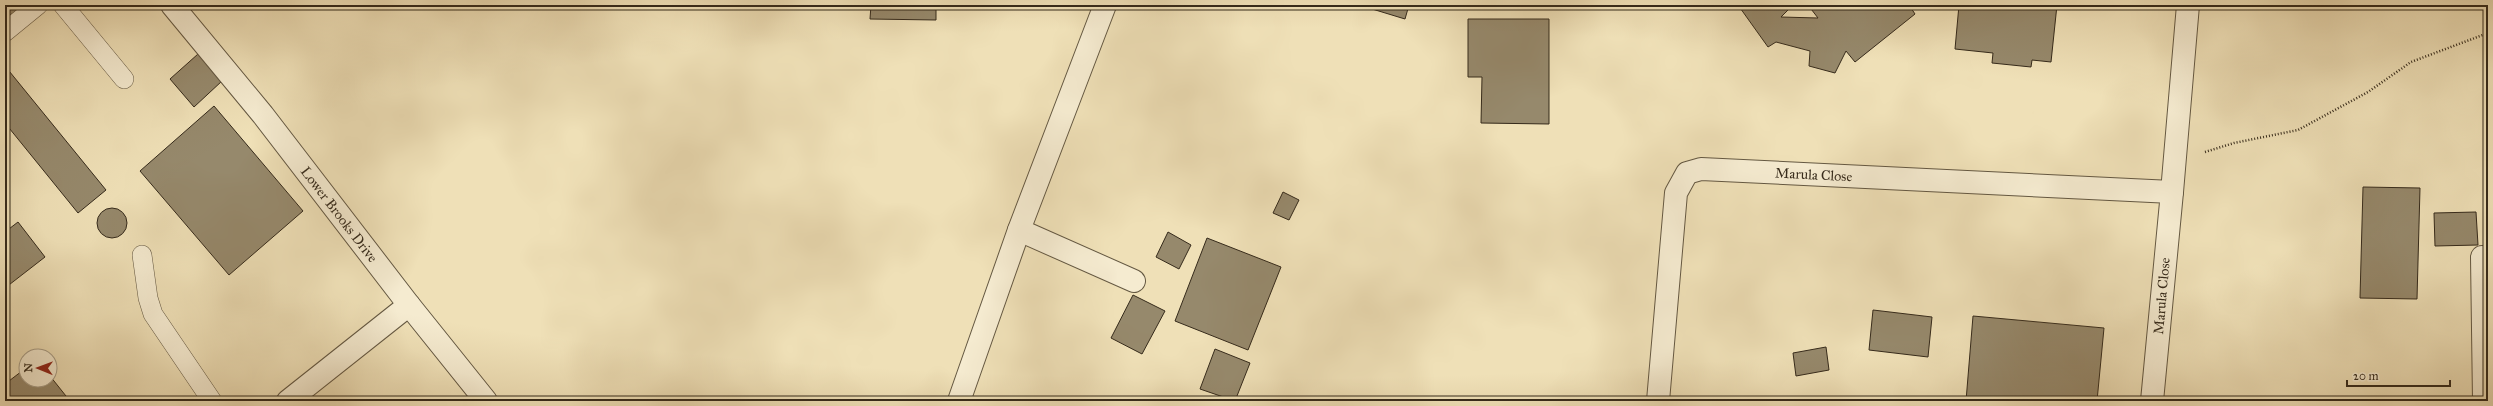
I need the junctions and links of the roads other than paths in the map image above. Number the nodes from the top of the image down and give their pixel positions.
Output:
1 (38, 5) edge
2 (63, 5) edge
3 (172, 5) edge
4 (1105, 5) edge
5 (2188, 5) edge
6 (5, 32) edge
7 (124, 79) dead end
8 (2172, 192) junction
9 (1019, 230) junction
10 (142, 255) dead end
11 (2482, 257) dead end
12 (1134, 281) dead end
13 (409, 305) junction
14 (212, 401) edge
15 (288, 401) edge
16 (486, 401) edge
17 (959, 401) edge
18 (1658, 401) edge
19 (2152, 401) edge
20 (2484, 401) edge

1 - 6 lane
2 - 7 lane
3 - 13 street, Lower Brooks Drive
4 - 9 street
5 - 8 street, Marula Close
8 - 18 street, Marula Close
8 - 19 street, Marula Close
9 - 12 street
9 - 17 street
10 - 14 lane
11 - 20 street
13 - 15 street
13 - 16 street, Lower Brooks Drive

